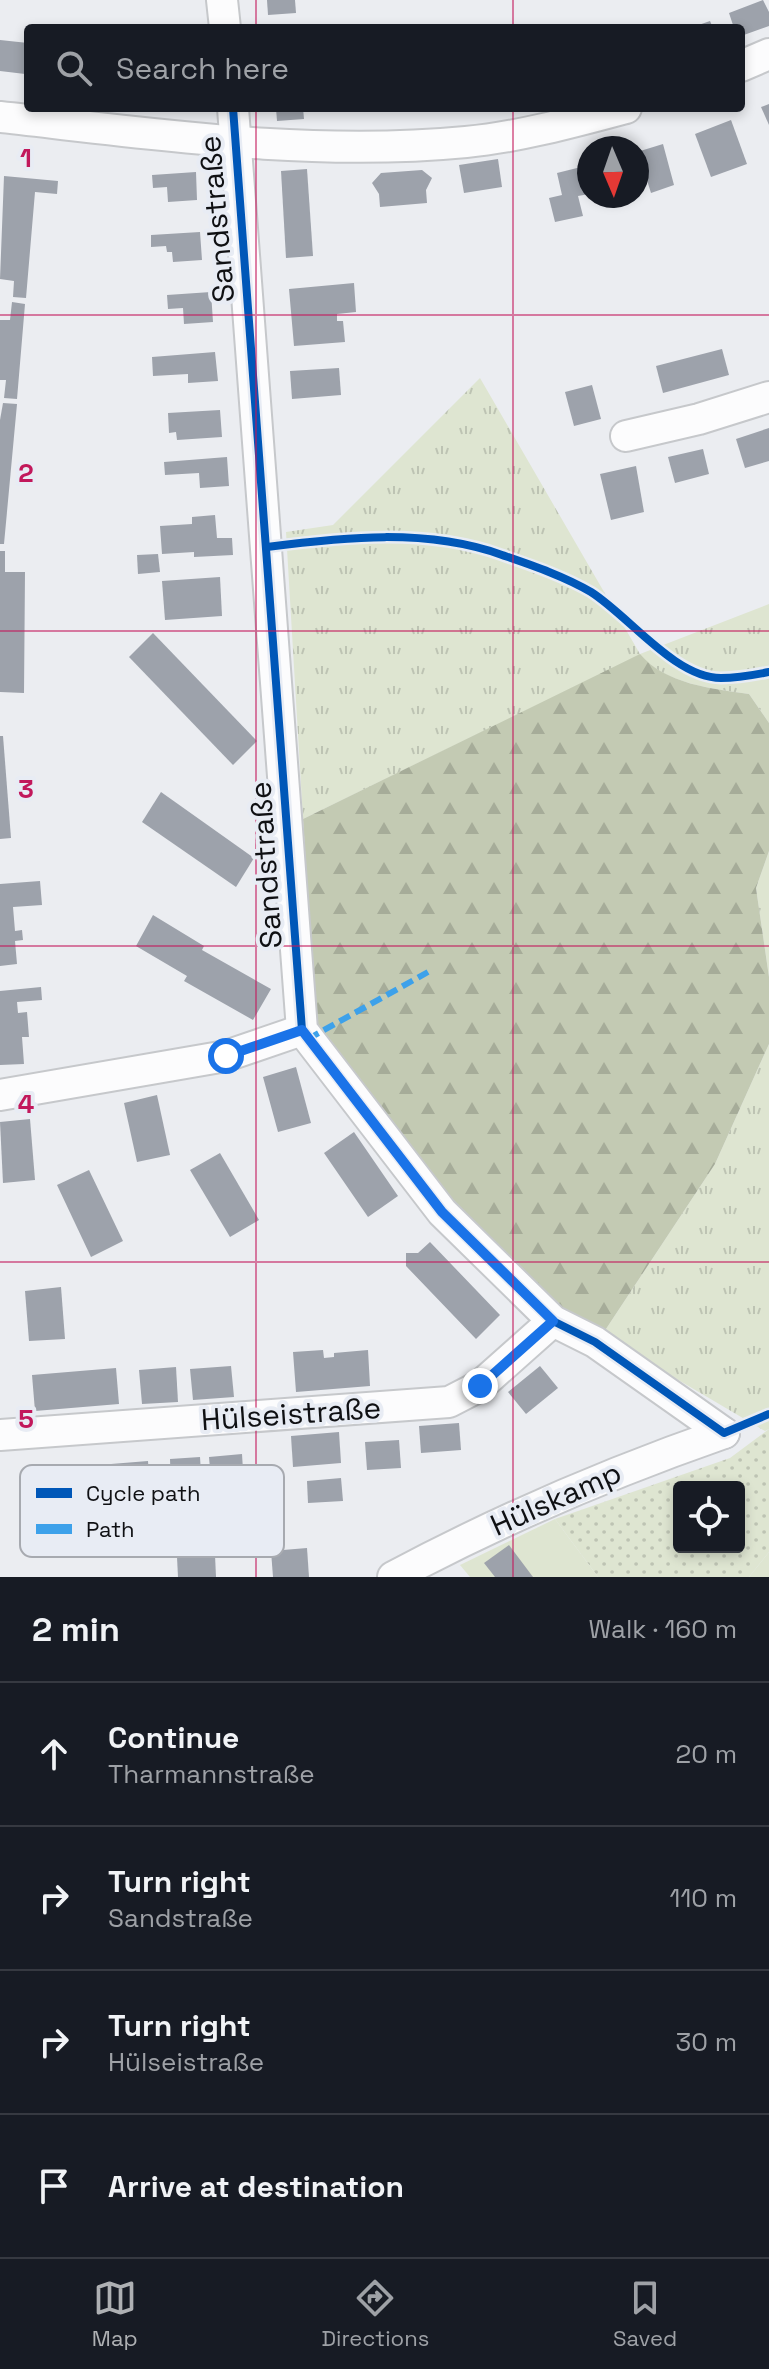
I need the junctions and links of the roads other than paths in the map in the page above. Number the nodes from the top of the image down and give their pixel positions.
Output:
1 (222, 0) edge
2 (225, 24) edge
3 (769, 54) edge
4 (745, 64) edge
5 (233, 112) edge
6 (607, 112) edge
7 (0, 117) edge
8 (236, 144) junction
9 (769, 397) edge
10 (626, 436) dead end
11 (302, 1030) junction
12 (0, 1095) edge
13 (553, 1321) junction
14 (0, 1435) edge
15 (393, 1577) edge

1 - 2 street
3 - 4 street
5 - 8 street, Sandstraße
6 - 8 street
7 - 8 street
8 - 11 street, Sandstraße
9 - 10 street
11 - 12 street
11 - 13 street
13 - 14 street, Hülseistraße
13 - 15 street, Hülskamp

